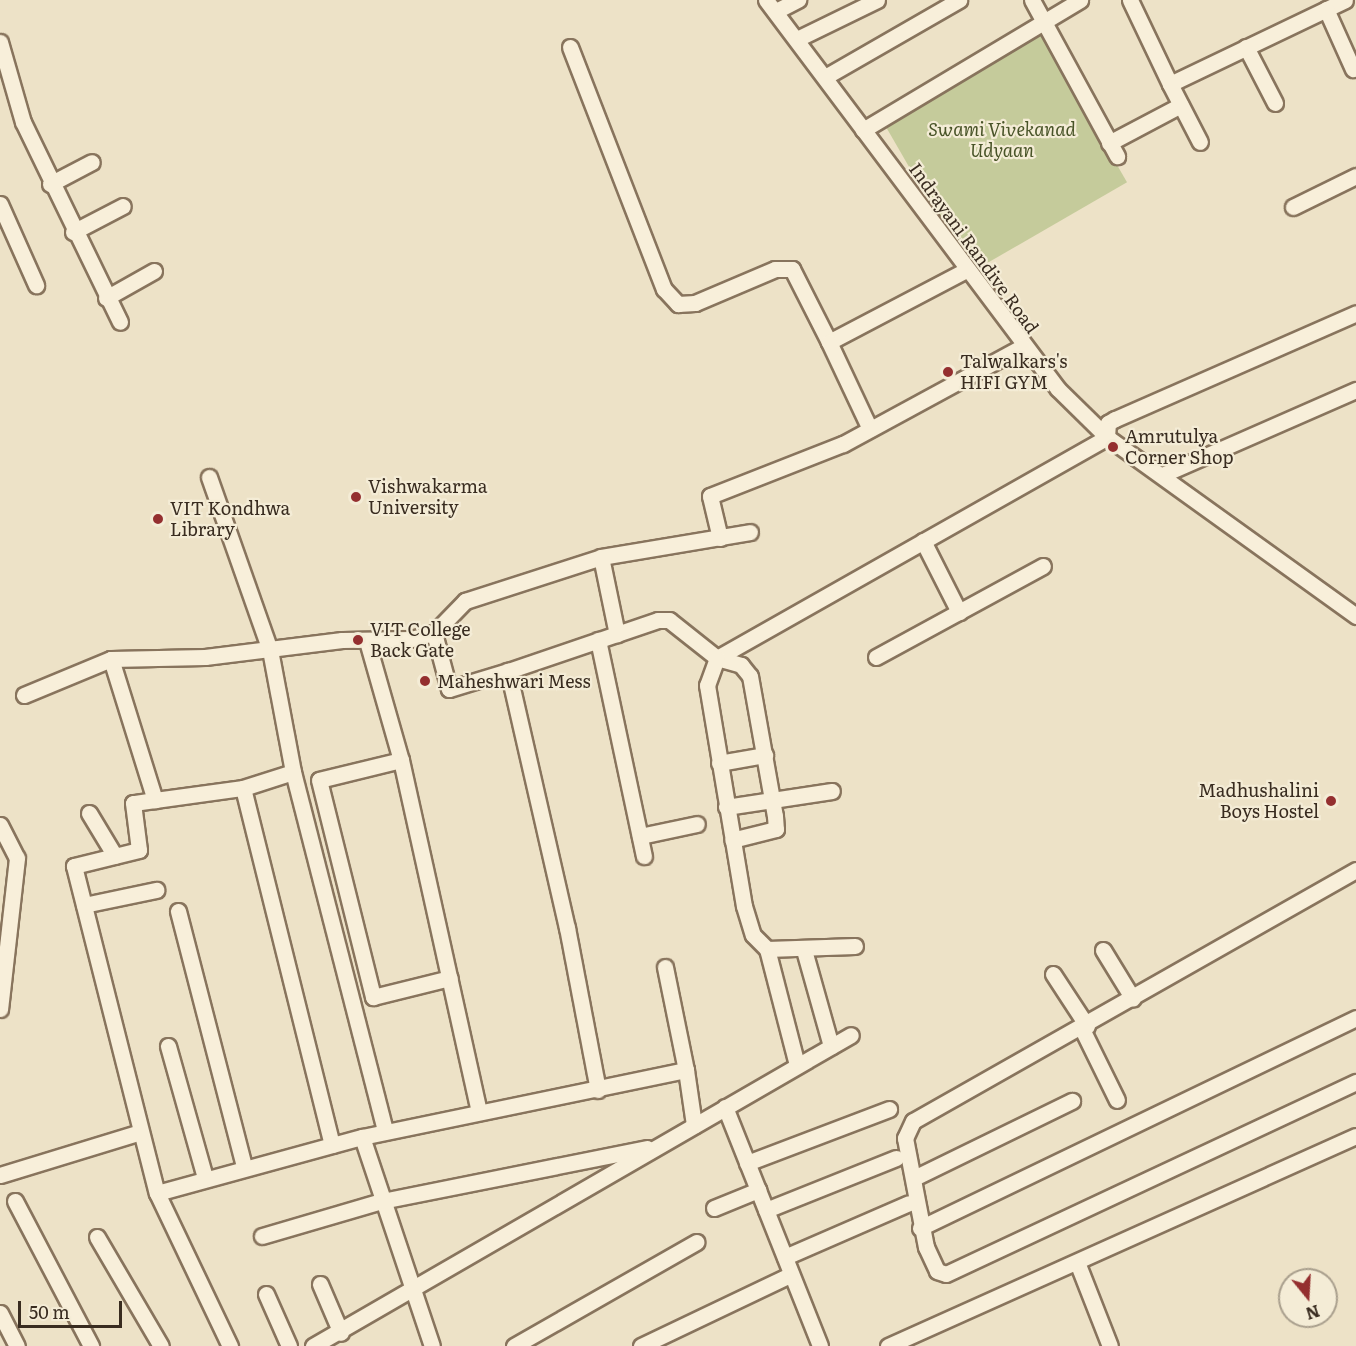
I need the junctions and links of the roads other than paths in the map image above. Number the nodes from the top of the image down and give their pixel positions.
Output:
1 (798, 0) edge
2 (877, 0) edge
3 (959, 0) edge
4 (1032, 0) edge
5 (1080, 0) edge
6 (1130, 0) edge
7 (1345, 0) edge
8 (771, 5) edge
9 (1326, 9) junction
10 (1044, 19) junction
11 (797, 39) junction
12 (0, 42) edge
13 (570, 47) dead end
14 (1246, 47) junction
15 (1353, 69) dead end
16 (825, 77) junction
17 (1170, 84) junction
18 (1275, 103) dead end
19 (1181, 105) junction
20 (863, 130) junction
21 (1200, 142) dead end
22 (1109, 143) junction
23 (1118, 156) dead end
24 (92, 162) dead end
25 (1356, 176) edge
26 (50, 184) junction
27 (0, 204) edge
28 (123, 206) dead end
29 (1293, 207) dead end
30 (73, 232) junction
31 (154, 271) dead end
32 (964, 271) junction
33 (36, 285) dead end
34 (106, 298) junction
35 (1356, 313) edge
36 (120, 322) dead end
37 (829, 342) junction
38 (1022, 347) junction
39 (1356, 390) edge
40 (870, 429) junction
41 (1107, 437) junction
42 (1162, 475) junction
43 (209, 477) dead end
44 (750, 532) dead end
45 (720, 538) junction
46 (923, 541) junction
47 (601, 557) junction
48 (1043, 566) dead end
49 (959, 612) junction
50 (1356, 616) edge
51 (434, 633) junction
52 (617, 634) junction
53 (598, 640) junction
54 (367, 641) junction
55 (270, 650) junction
56 (717, 657) junction
57 (876, 657) dead end
58 (111, 659) junction
59 (508, 671) junction
60 (24, 695) dead end
61 (765, 755) junction
62 (401, 760) junction
63 (719, 763) junction
64 (293, 772) junction
65 (243, 788) junction
66 (832, 791) dead end
67 (155, 800) junction
68 (773, 801) junction
69 (726, 807) junction
70 (89, 813) dead end
71 (696, 824) dead end
72 (0, 825) edge
73 (640, 836) junction
74 (732, 840) junction
75 (115, 856) junction
76 (644, 856) dead end
77 (1356, 870) edge
78 (156, 890) dead end
79 (84, 905) junction
80 (178, 911) dead end
81 (855, 946) dead end
82 (767, 949) junction
83 (804, 950) junction
84 (1103, 950) dead end
85 (665, 967) dead end
86 (1053, 974) dead end
87 (450, 978) junction
88 (1133, 999) junction
89 (0, 1009) edge
90 (1356, 1018) edge
91 (1085, 1027) junction
92 (851, 1035) dead end
93 (168, 1046) dead end
94 (831, 1046) junction
95 (797, 1065) junction
96 (686, 1070) junction
97 (1356, 1083) edge
98 (598, 1090) junction
99 (1117, 1100) dead end
100 (1072, 1101) dead end
101 (725, 1107) junction
102 (889, 1109) dead end
103 (479, 1111) junction
104 (694, 1125) junction
105 (141, 1131) junction
106 (384, 1131) junction
107 (1356, 1136) edge
108 (362, 1137) junction
109 (332, 1144) junction
110 (656, 1147) junction
111 (896, 1158) dead end
112 (747, 1163) junction
113 (244, 1167) junction
114 (0, 1174) edge
115 (205, 1178) junction
116 (914, 1178) junction
117 (758, 1190) junction
118 (157, 1193) junction
119 (382, 1200) junction
120 (15, 1201) dead end
121 (909, 1203) dead end
122 (714, 1208) dead end
123 (766, 1210) junction
124 (920, 1228) junction
125 (262, 1236) dead end
126 (97, 1237) dead end
127 (696, 1242) dead end
128 (785, 1257) junction
129 (1077, 1262) junction
130 (790, 1275) junction
131 (320, 1284) dead end
132 (411, 1292) junction
133 (266, 1294) dead end
134 (0, 1313) edge
135 (341, 1334) junction
136 (17, 1346) edge
137 (92, 1346) edge
138 (161, 1346) edge
139 (230, 1346) edge
140 (289, 1346) edge
141 (313, 1346) edge
142 (432, 1346) edge
143 (514, 1346) edge
144 (641, 1346) edge
145 (820, 1346) edge
146 (888, 1346) edge
147 (1110, 1346) edge

1 - 8 street
2 - 11 street
3 - 16 street
4 - 10 street
5 - 10 street
6 - 17 street
7 - 9 street
8 - 11 street, Indrayani Randive Road
9 - 14 street
9 - 15 street
10 - 20 street
10 - 22 street
11 - 16 street, Indrayani Randive Road
12 - 26 street
13 - 37 street
14 - 17 street
14 - 18 street
16 - 20 street, Indrayani Randive Road
17 - 19 street
19 - 21 street
19 - 22 street
20 - 32 street, Indrayani Randive Road
22 - 23 street
24 - 26 street
25 - 29 street
26 - 30 street
27 - 33 street
28 - 30 street
30 - 34 street
31 - 34 street
32 - 37 street
32 - 38 street, Indrayani Randive Road
34 - 36 street
35 - 41 street
37 - 40 street
38 - 40 street
38 - 41 street, Indrayani Randive Road
39 - 42 street
40 - 45 street
41 - 42 street, Indrayani Randive Road
41 - 46 street
42 - 50 street, Indrayani Randive Road
43 - 55 street
44 - 45 street
45 - 47 street
46 - 49 street
46 - 56 street
47 - 51 street
47 - 52 street
48 - 49 street
49 - 57 street
51 - 54 street
51 - 59 street
52 - 53 street
52 - 56 street
53 - 59 street
53 - 73 street
54 - 55 street
54 - 62 street
55 - 58 street
55 - 64 street
56 - 61 street
56 - 63 street
58 - 60 street
58 - 67 street
59 - 98 street
61 - 63 street
61 - 68 street
62 - 87 street
62 - 87 street
63 - 69 street
64 - 65 street
64 - 106 street
65 - 67 street
65 - 109 street
66 - 68 street
67 - 75 street
68 - 69 street
68 - 74 street
69 - 74 street
70 - 75 street
71 - 73 street
72 - 89 street
73 - 76 street
74 - 82 street
75 - 79 street
77 - 88 street
78 - 79 street
79 - 105 street
80 - 113 street
81 - 83 street
82 - 83 street
82 - 95 street
83 - 94 street
84 - 88 street
85 - 96 street
86 - 91 street
87 - 103 street
88 - 91 street
90 - 124 street
91 - 99 street
91 - 116 street
92 - 94 street
93 - 115 street
94 - 95 street
95 - 101 street
96 - 98 street
96 - 104 street
97 - 124 street
98 - 103 street
100 - 116 street
101 - 104 street
101 - 112 street
102 - 112 street
103 - 106 street
104 - 110 street
105 - 114 street
105 - 118 street
106 - 108 street
107 - 129 street
108 - 109 street
108 - 119 street
109 - 113 street
110 - 119 street
110 - 132 street
111 - 123 street
112 - 117 street
113 - 115 street
115 - 118 street
116 - 124 street
117 - 122 street
117 - 123 street
118 - 139 street
119 - 125 street
119 - 132 street
120 - 137 street
121 - 128 street
123 - 128 street
126 - 138 street
127 - 143 street
128 - 130 street
129 - 146 street
129 - 147 street
130 - 144 street
130 - 145 street
131 - 135 street
132 - 135 street
132 - 142 street
133 - 140 street
134 - 136 street
135 - 141 street

